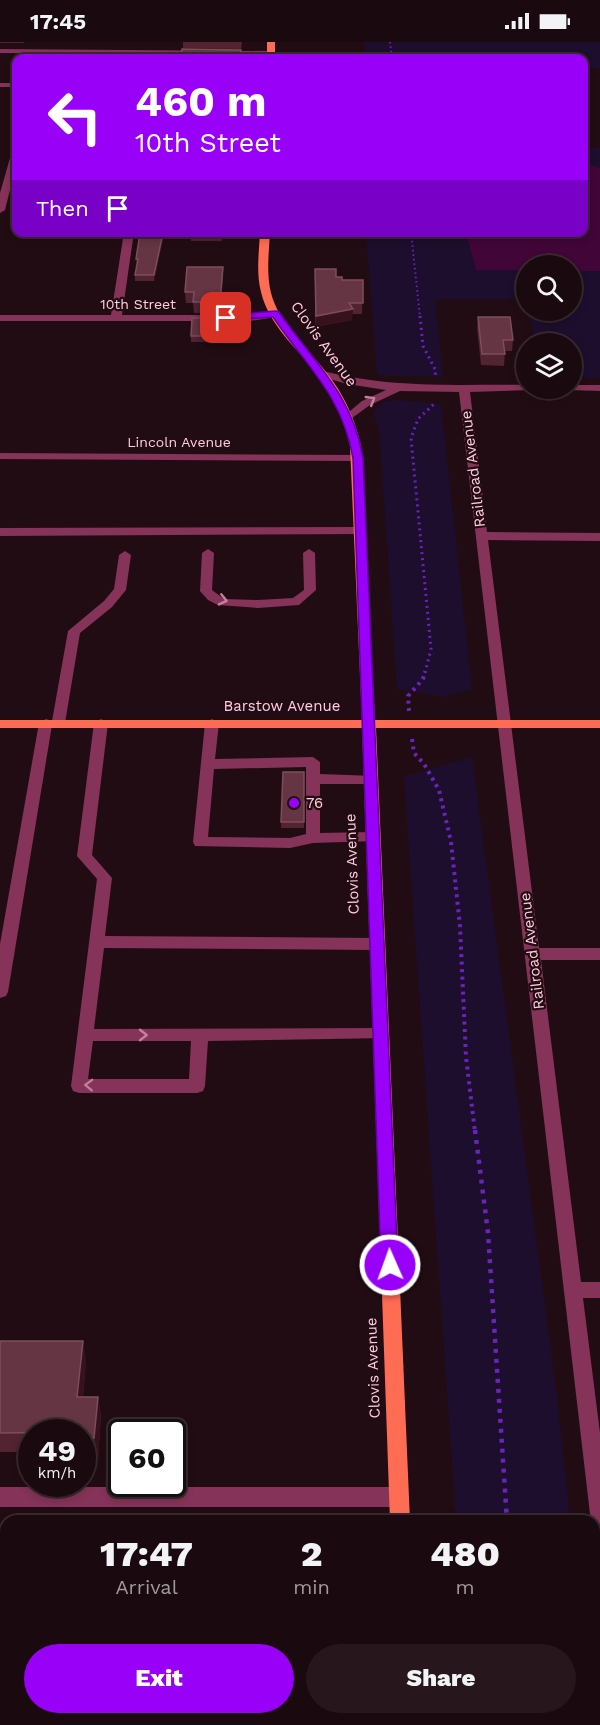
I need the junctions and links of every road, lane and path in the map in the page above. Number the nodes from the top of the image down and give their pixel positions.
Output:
1 (43, 50) edge
2 (157, 50) edge
3 (0, 51) edge
4 (198, 54) edge
5 (12, 175) edge
6 (0, 210) edge
7 (128, 237) edge
8 (265, 237) edge
9 (412, 237) edge
10 (276, 314) junction
11 (0, 318) edge
12 (116, 318) junction
13 (323, 374) junction
14 (398, 388) junction
15 (437, 388) junction
16 (464, 388) junction
17 (516, 388) edge
18 (582, 388) edge
19 (600, 388) edge
20 (348, 418) junction
21 (0, 456) edge
22 (358, 458) junction
23 (360, 531) junction
24 (0, 532) edge
25 (482, 536) junction
26 (600, 537) edge
27 (208, 553) dead end
28 (309, 553) dead end
29 (125, 555) dead end
30 (52, 723) junction
31 (101, 723) junction
32 (212, 723) junction
33 (367, 723) junction
34 (411, 723) junction
35 (504, 723) junction
36 (0, 724) edge
37 (600, 724) edge
38 (208, 764) junction
39 (313, 779) junction
40 (370, 779) junction
41 (372, 837) junction
42 (313, 838) junction
43 (97, 942) junction
44 (376, 944) junction
45 (532, 954) junction
46 (600, 954) edge
47 (0, 992) edge
48 (380, 1034) junction
49 (85, 1035) junction
50 (200, 1035) junction
51 (573, 1290) junction
52 (600, 1290) edge
53 (597, 1470) edge
54 (0, 1497) edge
55 (399, 1497) junction
56 (600, 1514) edge
57 (400, 1515) edge
58 (507, 1515) edge

1 - 2 street
1 - 3 street
2 - 4 street
5 - 6 street
7 - 12 street
8 - 10 main road, Clovis Avenue
9 - 15 path
10 - 12 street, 10th Street
10 - 13 main road, Clovis Avenue
11 - 12 street, 10th Street
13 - 14 street
13 - 20 main road, Clovis Avenue
14 - 15 street
20 -> 14 street
15 - 16 street
15 - 34 path
16 - 17 street
16 - 25 street, Railroad Avenue
18 - 19 street
20 - 22 main road, Clovis Avenue
21 - 22 street, Lincoln Avenue
22 - 23 main road, Clovis Avenue
23 - 24 street
23 - 33 main road, Clovis Avenue
25 - 26 street
25 - 35 street, Railroad Avenue
27 -> 28 street
29 - 30 street
30 - 31 main road, Barstow Avenue
30 - 36 main road, Barstow Avenue
30 - 47 street
31 - 32 main road, Barstow Avenue
31 - 43 street
32 - 33 main road, Barstow Avenue
32 - 38 street
33 - 34 main road, Barstow Avenue
33 - 40 main road, Clovis Avenue
34 - 35 main road, Barstow Avenue
34 - 58 path
35 - 37 main road, Barstow Avenue
35 - 45 street, Railroad Avenue
38 - 39 street
38 - 42 street
39 - 40 street
39 - 42 street
40 - 41 main road, Clovis Avenue
41 - 42 street
41 - 44 main road, Clovis Avenue
43 - 44 street
43 - 49 street
44 - 48 main road, Clovis Avenue
45 - 46 street
45 - 51 street, Railroad Avenue
48 - 50 street
48 - 55 main road, Clovis Avenue
49 -> 50 street
50 -> 49 street
51 - 52 street
51 - 53 street, Railroad Avenue
53 - 56 street, Railroad Avenue
54 - 55 street
55 - 57 main road, Clovis Avenue

